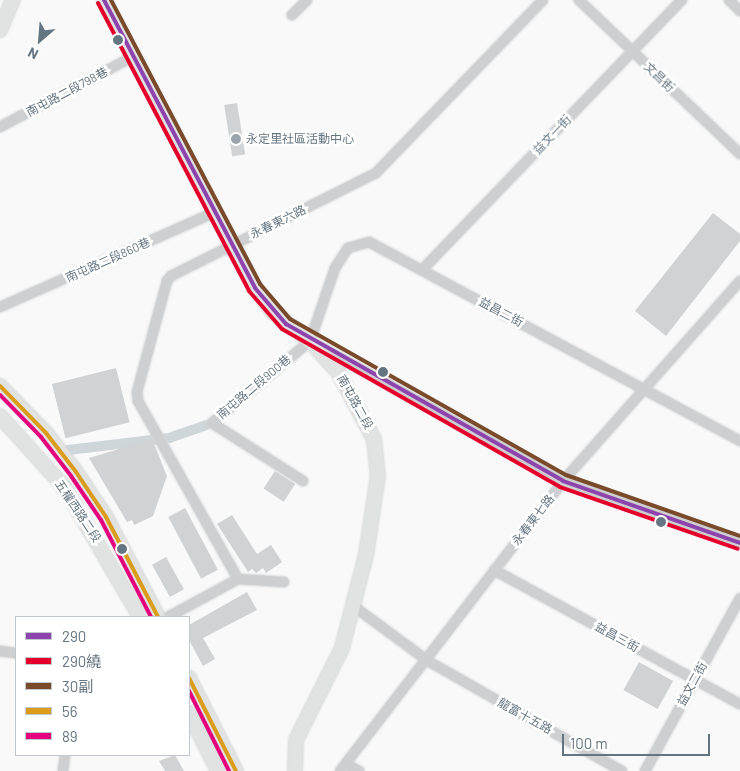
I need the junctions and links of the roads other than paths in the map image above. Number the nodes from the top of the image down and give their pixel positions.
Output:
1 (13, 0) edge
2 (104, 0) edge
3 (307, 0) edge
4 (543, 0) edge
5 (579, 0) edge
6 (682, 0) edge
7 (729, 0) edge
8 (740, 10) edge
9 (292, 15) dead end
10 (0, 30) edge
11 (632, 51) junction
12 (134, 56) junction
13 (0, 126) edge
14 (740, 154) edge
15 (215, 212) junction
16 (232, 244) junction
17 (422, 270) junction
18 (740, 280) edge
19 (0, 307) edge
20 (310, 340) junction
21 (0, 386) edge
22 (648, 390) junction
23 (0, 416) edge
24 (740, 440) edge
25 (303, 481) dead end
26 (563, 481) junction
27 (740, 543) edge
28 (494, 570) junction
29 (238, 579) junction
30 (284, 582) dead end
31 (740, 598) edge
32 (352, 606) junction
33 (139, 616) edge
34 (157, 616) edge
35 (170, 616) edge
36 (0, 651) edge
37 (15, 653) edge
38 (428, 661) junction
39 (694, 679) junction
40 (190, 680) edge
41 (740, 704) edge
42 (190, 715) edge
43 (65, 756) edge
44 (343, 768) edge
45 (63, 771) edge
46 (218, 771) edge
47 (236, 771) edge
48 (295, 771) edge
49 (359, 771) edge
50 (622, 771) edge
51 (645, 771) edge

1 - 10 main road
2 - 12 main road, 南屯路二段
3 - 9 street
4 - 16 street, 永春東六路
5 - 11 street, 文昌街
6 - 11 street, 益文一街
7 - 8 street
11 - 14 street, 文昌街
11 - 17 street, 益文一街
12 - 13 street, 南屯路二段798巷
12 - 15 main road, 南屯路二段
15 - 16 main road, 南屯路二段
15 - 19 street, 南屯路二段860巷
16 - 20 main road, 南屯路二段
16 - 29 street, 永春東六路
17 - 20 street, 益昌二街
17 - 22 street, 益昌二街
18 - 22 street, 永春東七路
20 - 25 street, 南屯路二段900巷
20 - 26 street
20 - 32 main road, 南屯路二段
21 - 34 main road, 五權西路二段
22 - 24 street, 益昌二街
22 - 26 street, 永春東七路
23 - 33 main road, 五權西路二段
26 - 27 street
26 - 28 street, 永春東七路
28 - 38 street, 永春東七路
28 - 39 street, 益昌三街
29 - 30 street
29 - 35 street
31 - 39 street, 益文二街
32 - 38 street, 龍富十五路
32 - 48 main road, 南屯路二段
36 - 37 street
38 - 44 street, 永春東七路
38 - 50 street, 龍富十五路
39 - 41 street, 益昌三街
39 - 51 street, 益文二街
40 - 47 main road
42 - 46 main road
43 - 45 street
44 - 49 street

